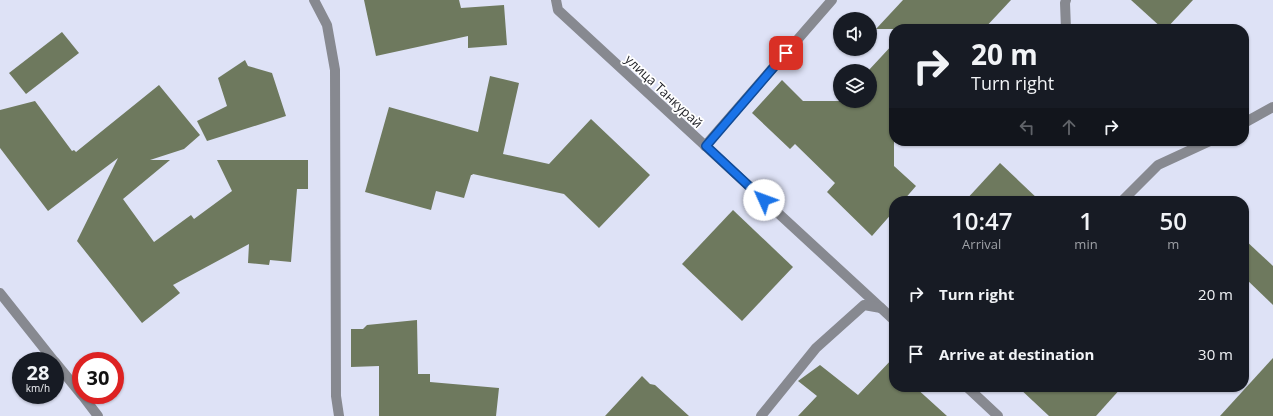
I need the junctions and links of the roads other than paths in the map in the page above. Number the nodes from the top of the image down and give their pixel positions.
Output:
1 (314, 0) edge
2 (556, 0) edge
3 (832, 0) edge
4 (1066, 0) edge
5 (1066, 24) edge
6 (1273, 107) edge
7 (1249, 120) edge
8 (706, 146) junction
9 (1199, 146) edge
10 (1127, 196) edge
11 (0, 294) edge
12 (880, 308) junction
13 (889, 316) edge
14 (47, 352) edge
15 (64, 373) edge
16 (72, 384) edge
17 (972, 392) edge
18 (88, 404) edge
19 (98, 416) edge
20 (339, 416) edge
21 (761, 416) edge
22 (998, 416) edge

1 - 20 street
2 - 8 street, улица Танкурай
3 - 8 street
4 - 5 street
6 - 7 street
8 - 12 street, улица Танкурай
9 - 10 street
11 - 14 street
12 - 13 street, улица Танкурай
12 - 21 street
15 - 16 street
17 - 22 street
18 - 19 street

